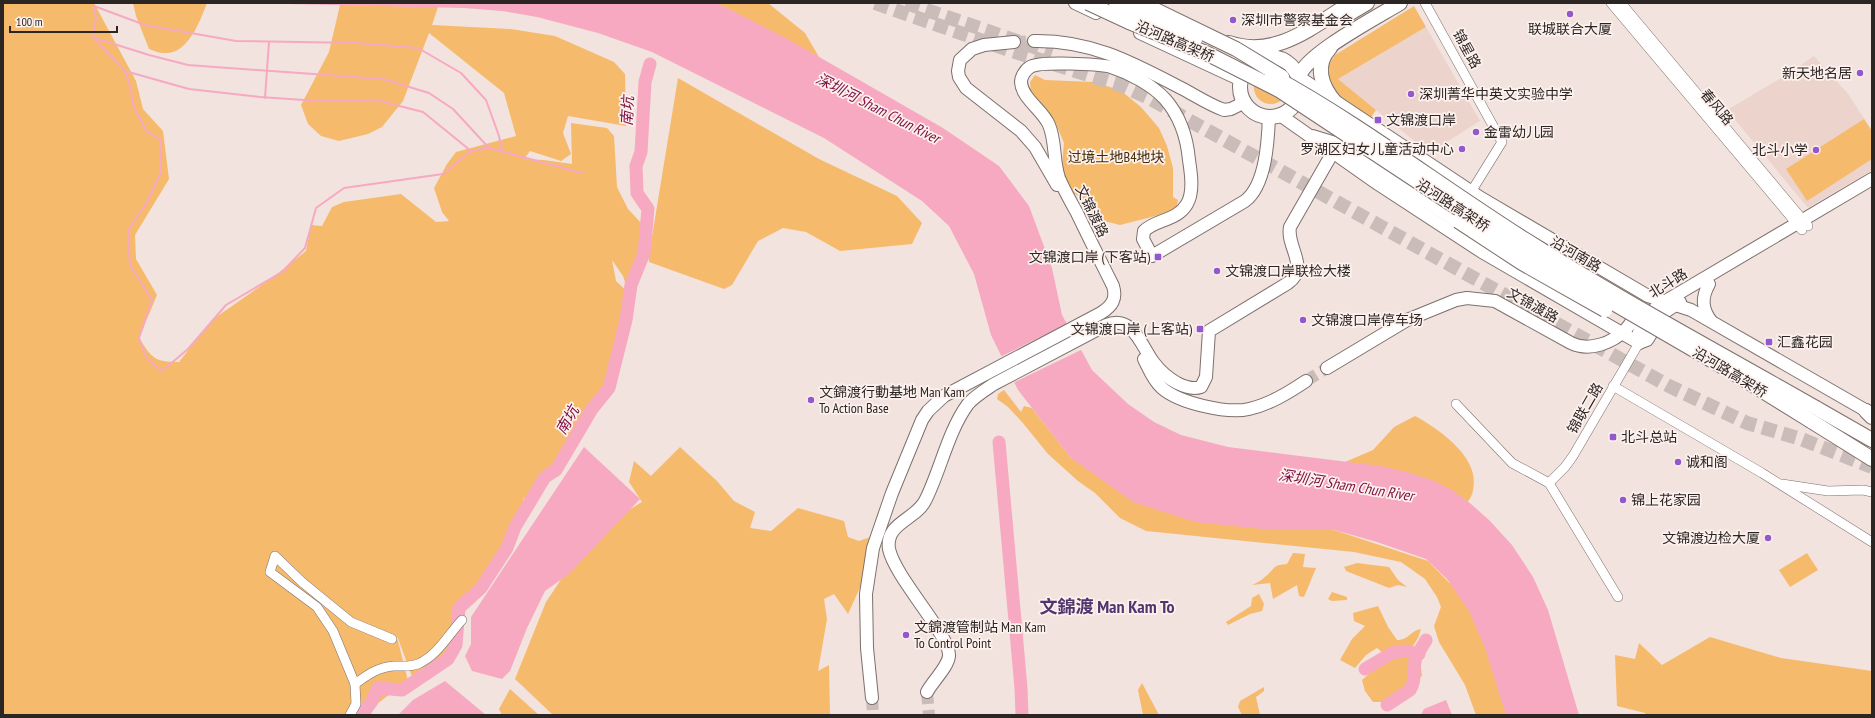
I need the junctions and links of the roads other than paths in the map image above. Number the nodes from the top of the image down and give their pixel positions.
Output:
1 (1116, 3) edge
2 (1129, 3) edge
3 (1141, 3) edge
4 (1351, 3) edge
5 (1366, 3) edge
6 (1400, 3) edge
7 (1425, 3) edge
8 (1611, 3) edge
9 (1621, 3) edge
10 (1085, 4) edge
11 (1213, 37) junction
12 (1034, 41) tunnel mouth
13 (1014, 42) tunnel mouth
14 (1334, 43) junction
15 (1274, 57) junction
16 (1255, 61) junction
17 (1299, 77) junction
18 (1241, 80) junction
19 (1315, 100) junction
20 (1245, 102) junction
21 (1335, 102) junction
22 (1275, 116) junction
23 (1312, 137) junction
24 (1333, 152) junction
25 (1872, 179) edge
26 (1872, 188) edge
27 (1471, 192) junction
28 (1802, 225) junction
29 (1709, 284) junction
30 (1668, 304) junction
31 (1085, 321) junction
32 (1711, 321) junction
33 (1092, 333) junction
34 (1621, 333) junction
35 (1639, 343) junction
36 (1327, 368) tunnel mouth
37 (1306, 381) tunnel mouth
38 (1613, 386) junction
39 (1456, 404) dead end
40 (1787, 407) junction
41 (1813, 414) junction
42 (1870, 414) edge
43 (1872, 440) edge
44 (1872, 459) edge
45 (1550, 483) junction
46 (1778, 483) junction
47 (1872, 492) edge
48 (1872, 542) edge
49 (1618, 597) dead end
50 (462, 620) dead end
51 (392, 639) dead end
52 (355, 684) junction
53 (927, 692) tunnel mouth
54 (872, 698) tunnel mouth
55 (350, 715) edge

1 - 19 highway, 沿河路高架桥, bridge
2 - 16 main road
3 - 11 highway, bridge
4 - 11 highway, bridge
5 - 15 highway
6 - 14 highway
7 - 27 street, 锦星路
8 - 28 street, 春风路
9 - 28 street, 春风路
10 - 18 main road
10 - 40 highway, 沿河路高架桥, bridge
11 - 19 highway, bridge
12 - 20 main road
13 - 31 main road, 文锦渡路
14 - 17 highway
14 - 21 highway
15 - 16 highway
15 - 17 highway
16 - 18 highway
17 - 21 main road, 沿河南路
17 - 22 highway
18 - 20 highway
19 - 41 highway, 沿河路高架桥, bridge
20 - 22 highway
21 - 27 main road, 沿河南路
22 - 23 main road
22 - 31 main road, 文锦渡路
23 - 24 main road
23 - 40 highway, bridge
24 - 33 main road
24 - 34 main road
25 - 28 main road, 北斗路
26 - 28 main road, 北斗路
27 - 30 main road, 沿河南路
28 - 29 main road, 北斗路
28 - 30 main road, 北斗路
29 - 30 main road, 北斗路
29 - 32 main road
30 - 32 main road, 沿河南路
30 - 34 main road, 文锦渡路
30 - 35 main road, 北斗路
31 - 54 main road
32 - 42 main road, 沿河南路
33 - 37 main road
33 - 53 main road
34 - 35 main road
34 - 36 main road, 文锦渡路
35 - 38 street, 锦联二路
38 - 45 street, 锦联二路
38 - 46 street
39 - 45 street
40 - 41 highway, 沿河路高架桥, bridge
41 - 43 highway
41 - 44 highway
45 - 49 street
46 - 47 street
46 - 48 street
50 - 52 street
51 - 52 street
52 - 55 street

